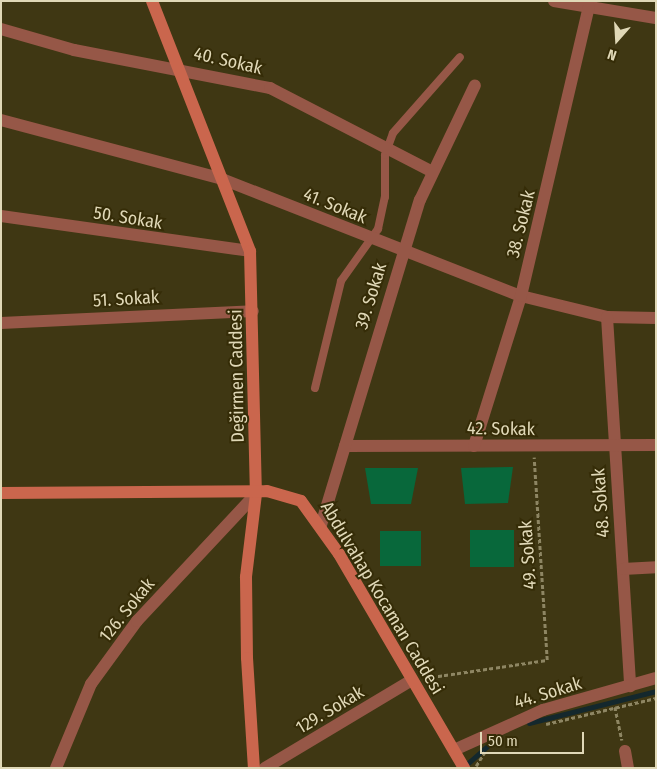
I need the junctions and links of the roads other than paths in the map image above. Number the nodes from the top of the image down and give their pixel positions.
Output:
1 (152, 1) edge
2 (554, 1) edge
3 (589, 7) junction
4 (656, 18) edge
5 (1, 29) edge
6 (460, 57) dead end
7 (177, 67) junction
8 (475, 85) dead end
9 (1, 120) edge
10 (387, 148) junction
11 (431, 172) junction
12 (222, 179) junction
13 (1, 216) edge
14 (374, 240) junction
15 (250, 251) junction
16 (402, 252) junction
17 (521, 296) junction
18 (253, 311) junction
19 (606, 317) junction
20 (656, 318) edge
21 (1, 323) edge
22 (315, 388) dead end
23 (656, 445) edge
24 (345, 446) junction
25 (474, 446) junction
26 (615, 447) junction
27 (1, 493) edge
28 (256, 494) junction
29 (321, 525) junction
30 (656, 567) edge
31 (623, 569) junction
32 (656, 678) edge
33 (412, 680) junction
34 (630, 686) junction
35 (454, 750) junction
36 (625, 751) road end
37 (56, 768) edge
38 (254, 768) edge
39 (265, 768) edge
40 (464, 768) edge
41 (628, 768) edge

1 - 7 street, Değirmen Caddesi
2 - 3 street
3 - 4 street
3 - 17 street, 38. Sokak
5 - 7 street, 40. Sokak
6 - 10 lane
7 - 10 street, 40. Sokak
7 - 12 street, Değirmen Caddesi
8 - 11 street, 39. Sokak
9 - 12 street, 41. Sokak
10 - 11 street, 40. Sokak
10 - 14 lane
11 - 16 street, 39. Sokak
12 - 14 street, 41. Sokak
12 - 15 street, Değirmen Caddesi
13 - 15 street, 50. Sokak
14 - 16 street, 41. Sokak
14 - 22 lane
15 - 18 street, Değirmen Caddesi
16 - 17 street, 41. Sokak
16 - 24 street, 39. Sokak
17 - 19 street, 41. Sokak
17 - 25 street, 38. Sokak
18 - 21 street, 51. Sokak
18 - 28 street, Değirmen Caddesi
19 - 20 street, 41. Sokak
19 - 26 street, 48. Sokak
23 - 26 street, 42. Sokak
24 - 25 street, 42. Sokak
24 - 29 street, 39. Sokak
25 - 26 street, 42. Sokak
26 - 31 street, 48. Sokak
27 - 28 street, Abdulvahap Kocaman Caddesi
28 - 29 street, Abdulvahap Kocaman Caddesi
28 - 37 street, 126. Sokak
28 - 38 street, Değirmen Caddesi
29 - 33 street, Abdulvahap Kocaman Caddesi
30 - 31 street
31 - 34 street, 48. Sokak
32 - 34 street, 44. Sokak
33 - 35 street, Abdulvahap Kocaman Caddesi
33 - 39 street, 129. Sokak
34 - 35 street, 44. Sokak
35 - 40 street, Abdulvahap Kocaman Caddesi
36 - 41 street

